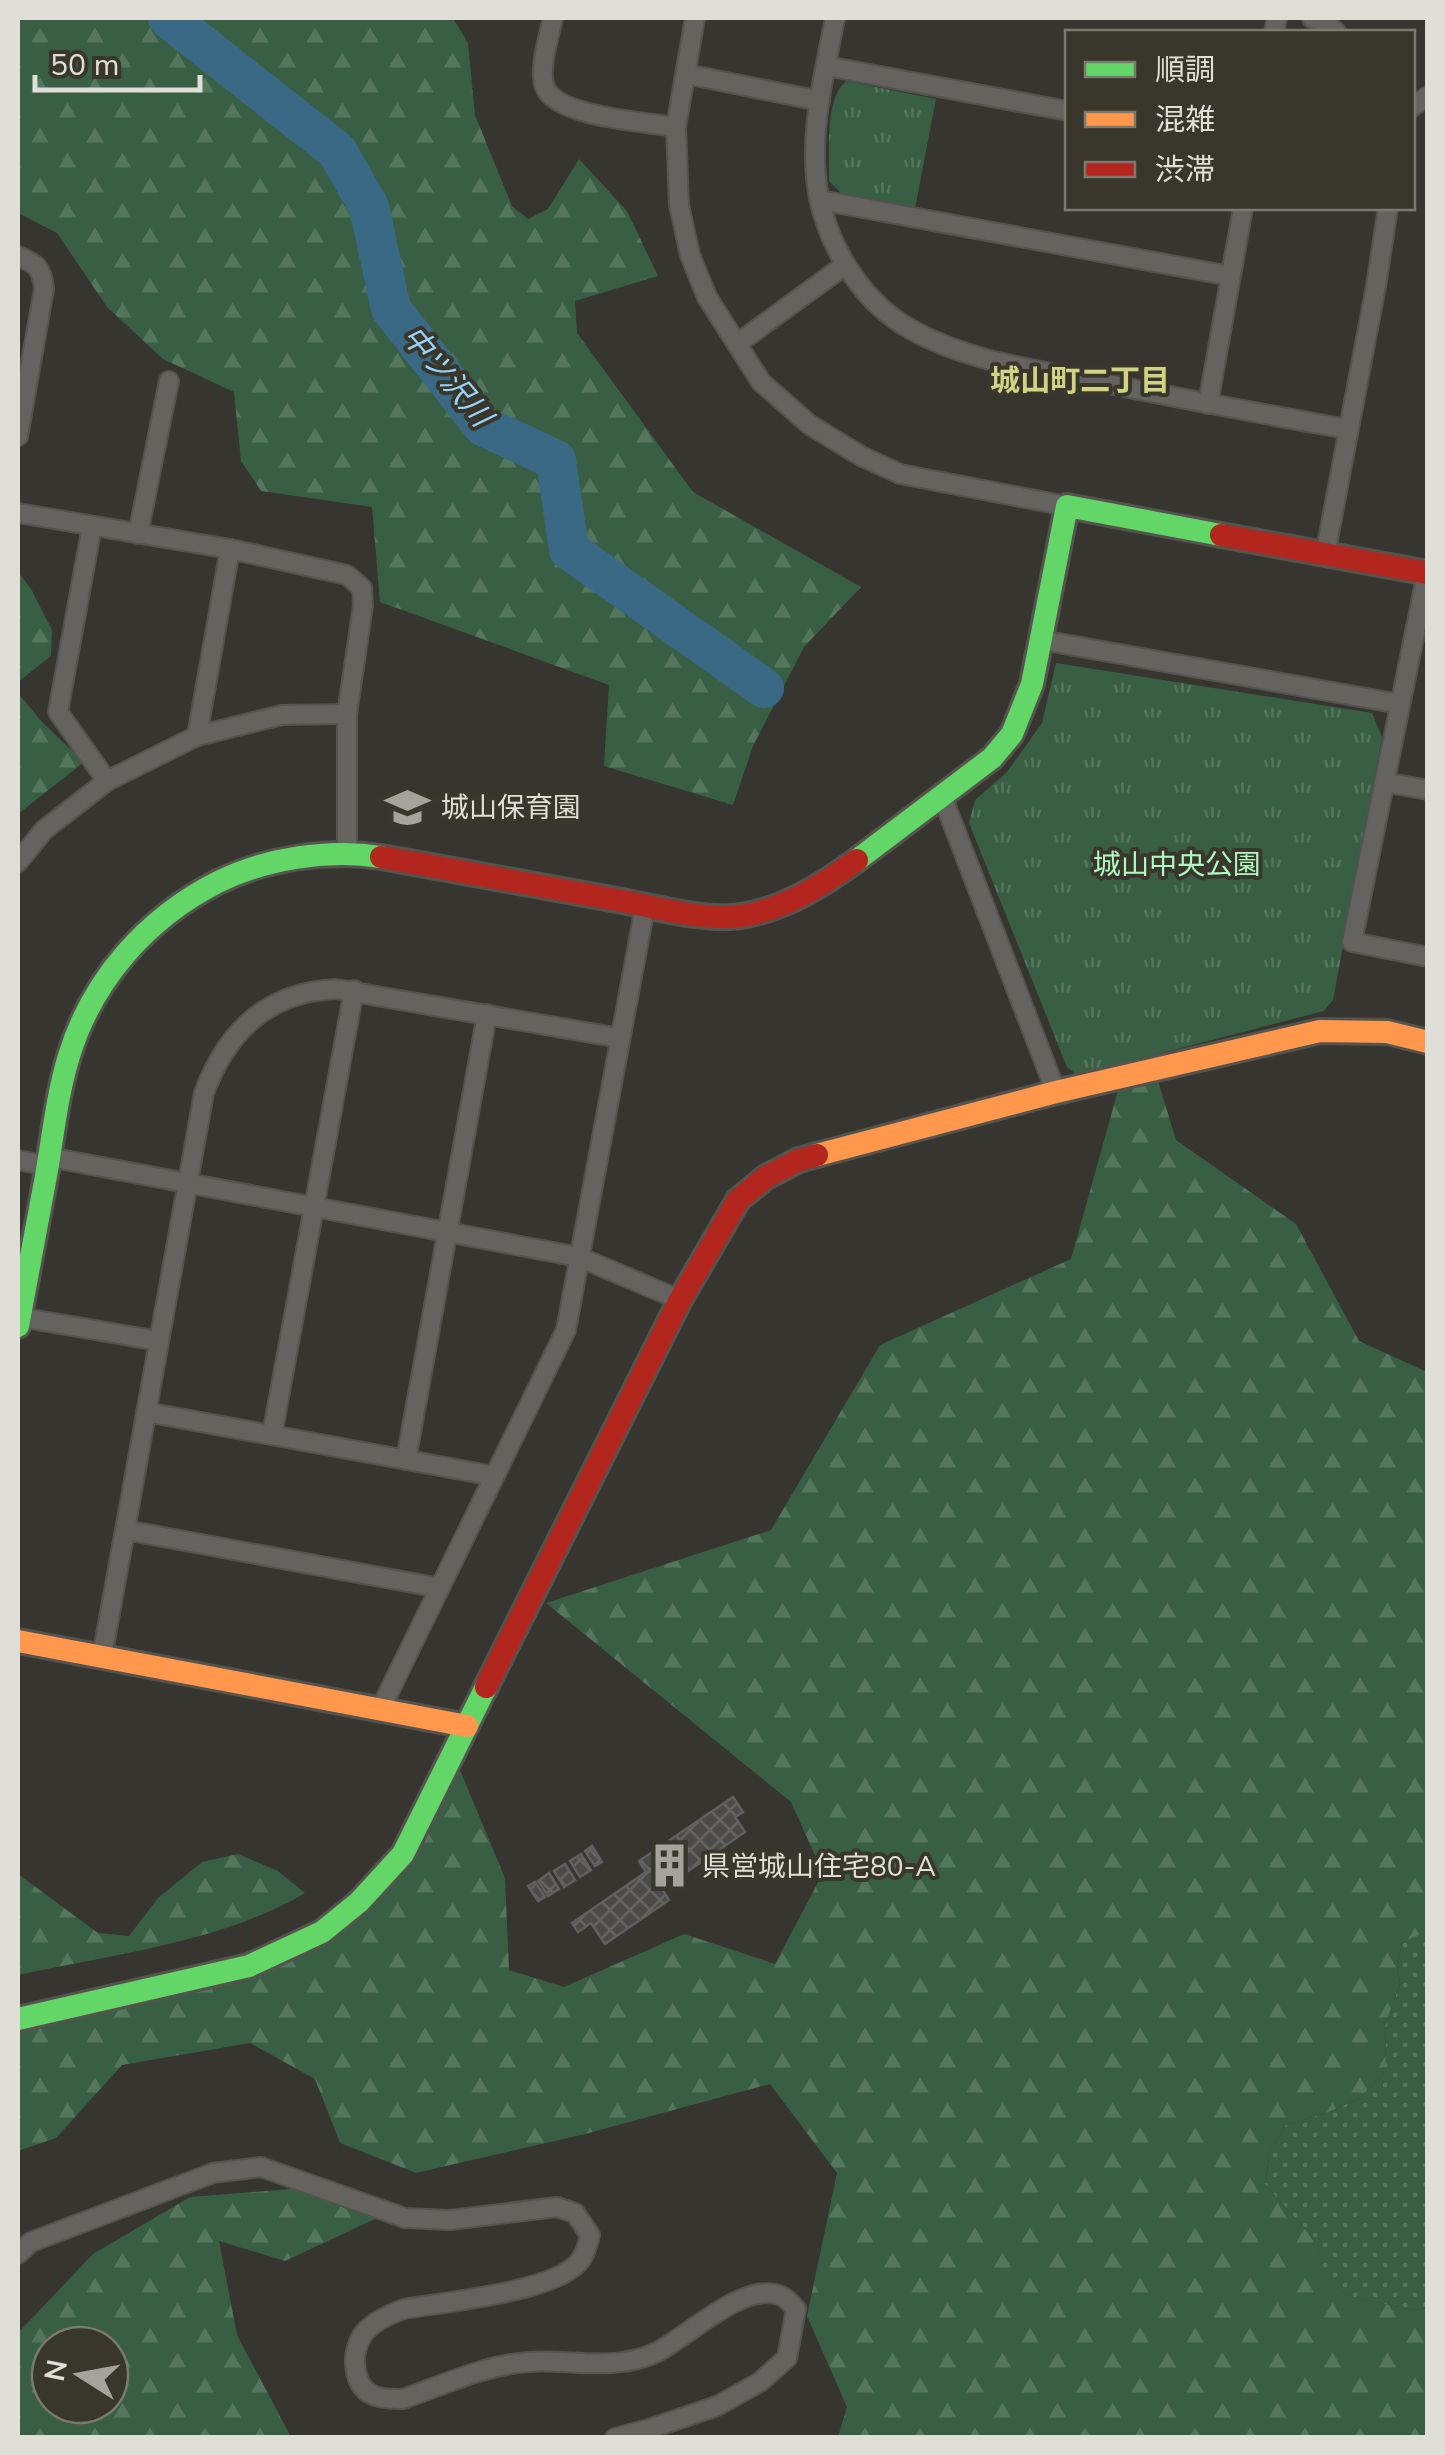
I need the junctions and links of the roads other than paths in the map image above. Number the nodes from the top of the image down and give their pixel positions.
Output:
1 (552, 18) edge
2 (695, 18) edge
3 (835, 18) edge
4 (826, 66) junction
5 (686, 74) junction
6 (820, 100) junction
7 (1065, 110) edge
8 (676, 127) junction
9 (820, 200) junction
10 (1243, 210) edge
11 (1388, 210) edge
12 (18, 256) edge
13 (846, 266) junction
14 (1230, 276) junction
15 (737, 344) junction
16 (169, 381) dead end
17 (1208, 404) junction
18 (1347, 430) junction
19 (18, 436) edge
20 (1067, 506) junction
21 (18, 513) edge
22 (92, 526) junction
23 (138, 534) junction
24 (230, 550) junction
25 (1325, 555) junction
26 (1427, 573) edge
27 (1041, 640) junction
28 (1400, 704) junction
29 (346, 714) junction
30 (197, 736) junction
31 (107, 781) junction
32 (1384, 782) junction
33 (1428, 790) edge
34 (942, 796) junction
35 (348, 853) junction
36 (18, 862) edge
37 (645, 907) junction
38 (1428, 957) edge
39 (354, 990) junction
40 (487, 1014) junction
41 (620, 1038) junction
42 (1428, 1042) edge
43 (1056, 1092) junction
44 (18, 1160) edge
45 (48, 1161) junction
46 (188, 1184) junction
47 (314, 1207) junction
48 (447, 1233) junction
49 (579, 1256) junction
50 (680, 1300) junction
51 (18, 1321) edge
52 (159, 1341) junction
53 (146, 1412) junction
54 (272, 1436) junction
55 (406, 1460) junction
56 (494, 1476) junction
57 (125, 1530) junction
58 (440, 1588) junction
59 (18, 1642) edge
60 (102, 1658) junction
61 (380, 1710) junction
62 (467, 1726) junction
63 (18, 2019) edge
64 (18, 2254) edge
65 (615, 2438) edge

1 - 8 street
2 - 5 street
3 - 4 street
4 - 6 street
4 - 7 street
5 - 6 street
5 - 8 street
6 - 9 street
8 - 15 street
9 - 13 street
9 - 14 street
10 - 14 street
11 - 18 street
12 - 19 street
13 - 15 street
13 - 17 street
14 - 17 street
15 - 20 street
16 - 23 street
17 - 18 street
18 - 25 street
20 - 25 street
20 - 27 street
21 - 22 street
22 - 23 street
22 - 31 street
23 - 24 street
24 - 29 street
24 - 30 street
25 - 26 street
26 - 28 street
27 - 28 street
27 - 34 street
28 - 32 street
29 - 30 street
29 - 35 street
30 - 31 street
31 - 36 street
32 - 33 street
32 - 38 street
34 - 37 street
34 - 43 street
35 - 37 street
35 - 45 street
37 - 41 street
39 - 40 street
39 - 46 street
39 - 47 street
40 - 41 street
40 - 48 street
41 - 49 street
42 - 43 street
43 - 50 street
44 - 45 street
45 - 46 street
45 - 51 street
46 - 47 street
46 - 52 street
47 - 48 street
47 - 54 street
48 - 49 street
48 - 55 street
49 - 50 street
49 - 56 street
50 - 62 street
51 - 52 street
52 - 53 street
53 - 54 street
53 - 57 street
54 - 55 street
55 - 56 street
56 - 58 street
57 - 58 street
57 - 60 street
58 - 61 street
59 - 60 street
60 - 61 street
61 - 62 street
62 - 63 street
64 - 65 street

